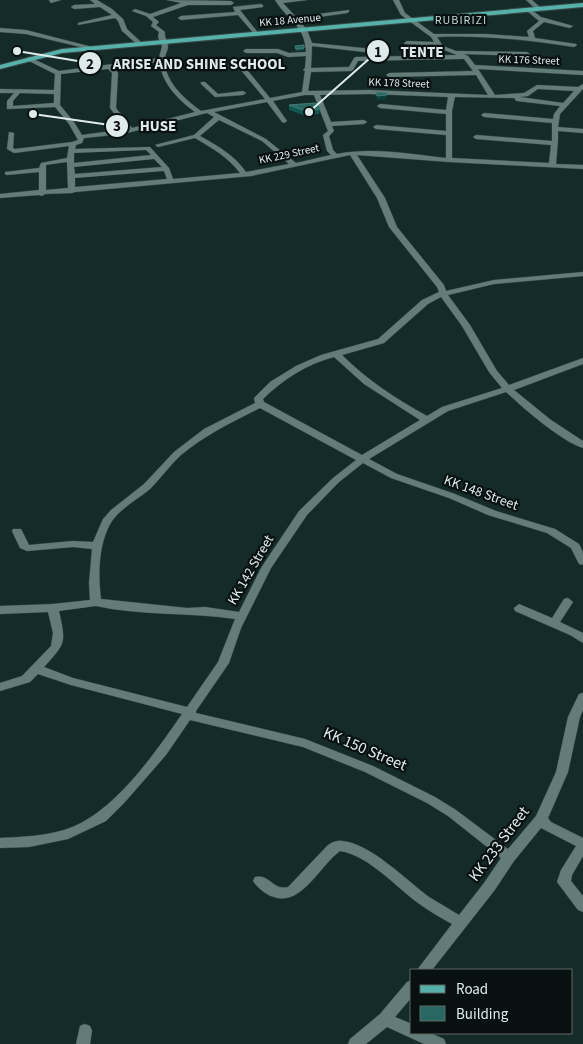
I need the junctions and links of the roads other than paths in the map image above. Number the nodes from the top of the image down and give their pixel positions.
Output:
1 (58, 0) edge
2 (93, 0) edge
3 (170, 0) edge
4 (304, 0) edge
5 (396, 0) edge
6 (530, 0) edge
7 (51, 1) dead end
8 (279, 1) edge
9 (230, 2) edge
10 (188, 3) junction
11 (100, 5) junction
12 (583, 5) edge
13 (261, 6) dead end
14 (74, 7) dead end
15 (539, 9) junction
16 (347, 10) dead end
17 (529, 10) junction
18 (135, 11) dead end
19 (237, 11) junction
20 (149, 15) junction
21 (116, 16) junction
22 (180, 18) dead end
23 (293, 19) junction
24 (541, 19) junction
25 (412, 20) junction
26 (80, 24) dead end
27 (0, 26) edge
28 (570, 26) dead end
29 (305, 30) junction
30 (256, 34) junction
31 (433, 36) junction
32 (533, 39) junction
33 (163, 42) junction
34 (406, 43) dead end
35 (140, 44) junction
36 (308, 44) junction
37 (439, 44) junction
38 (574, 45) dead end
39 (94, 48) junction
40 (246, 51) dead end
41 (374, 51) dead end
42 (454, 52) junction
43 (309, 54) junction
44 (527, 54) dead end
45 (466, 57) junction
46 (29, 59) junction
47 (161, 60) junction
48 (1, 66) edge
49 (109, 66) junction
50 (194, 67) dead end
51 (306, 70) junction
52 (476, 70) junction
53 (58, 73) junction
54 (583, 73) edge
55 (389, 75) dead end
56 (203, 83) dead end
57 (258, 85) junction
58 (579, 89) edge
59 (0, 91) edge
60 (18, 92) junction
61 (58, 92) junction
62 (243, 93) junction
63 (305, 93) junction
64 (316, 93) junction
65 (452, 95) junction
66 (583, 95) edge
67 (492, 96) junction
68 (504, 97) junction
69 (270, 100) junction
70 (57, 105) junction
71 (565, 105) junction
72 (236, 106) junction
73 (380, 106) dead end
74 (208, 111) junction
75 (449, 112) junction
76 (200, 113) junction
77 (484, 115) dead end
78 (219, 116) junction
79 (284, 121) dead end
80 (364, 122) dead end
81 (329, 124) junction
82 (555, 125) junction
83 (376, 127) dead end
84 (130, 130) junction
85 (583, 131) edge
86 (11, 133) dead end
87 (448, 133) junction
88 (196, 136) junction
89 (79, 137) junction
90 (476, 137) dead end
91 (554, 144) junction
92 (158, 145) dead end
93 (352, 153) junction
94 (71, 155) junction
95 (334, 156) junction
96 (157, 157) junction
97 (449, 160) junction
98 (293, 164) junction
99 (552, 166) junction
100 (583, 167) edge
101 (167, 169) junction
102 (43, 170) junction
103 (7, 173) dead end
104 (244, 174) junction
105 (73, 176) junction
106 (170, 182) junction
107 (72, 191) junction
108 (42, 194) junction
109 (0, 196) edge
110 (583, 274) edge
111 (442, 294) junction
112 (336, 354) junction
113 (583, 361) edge
114 (507, 388) junction
115 (260, 404) junction
116 (426, 420) junction
117 (583, 445) edge
118 (361, 460) junction
119 (17, 531) dead end
120 (97, 546) junction
121 (583, 562) edge
122 (96, 602) junction
123 (568, 602) dead end
124 (53, 608) junction
125 (519, 608) dead end
126 (0, 610) edge
127 (241, 616) junction
128 (554, 623) junction
129 (583, 639) edge
130 (37, 669) junction
131 (0, 688) edge
132 (583, 697) edge
133 (189, 713) junction
134 (542, 819) junction
135 (0, 843) edge
136 (583, 844) edge
137 (508, 857) junction
138 (260, 882) dead end
139 (583, 906) edge
140 (460, 924) junction
141 (425, 969) edge
142 (410, 988) edge
143 (385, 1019) junction
144 (410, 1030) edge
145 (417, 1034) edge
146 (355, 1044) edge
147 (439, 1044) edge

1 - 7 street
2 - 11 street
3 - 10 street
4 - 8 street
5 - 25 street
6 - 15 street
8 - 23 street
9 - 10 street
9 - 19 street
10 - 20 street
11 - 14 street
11 - 21 street
12 - 15 main road, KK 18 Avenue
13 - 19 street
15 - 17 main road, KK 18 Avenue
16 - 23 street
17 - 24 street
17 - 25 main road, KK 18 Avenue
18 - 20 street
19 - 22 street
19 - 30 street
20 - 33 street
21 - 26 street
21 - 35 street
23 - 29 street
24 - 28 street
24 - 32 street
25 - 29 main road, KK 18 Avenue
25 - 31 street
27 - 39 street
29 - 30 main road, KK 18 Avenue
29 - 36 street
30 - 33 main road, KK 18 Avenue
31 - 32 street
31 - 37 street
32 - 38 street
33 - 35 main road, KK 18 Avenue
33 - 47 street
34 - 37 street
35 - 39 main road, KK 18 Avenue
36 - 41 street
36 - 43 street
37 - 42 street
39 - 46 main road, KK 18 Avenue
40 - 43 street
42 - 44 street
42 - 45 street
43 - 51 street
45 - 51 street
45 - 52 street
46 - 48 main road, KK 18 Avenue
46 - 53 street
47 - 49 street
47 - 76 street
49 - 53 street
49 - 84 street
50 - 57 street
51 - 63 street
52 - 54 street, KK 176 Street
52 - 55 street, KK 176 Street
52 - 67 street
53 - 61 street
56 - 62 street
57 - 62 street
57 - 69 street
58 - 66 street, KK 178 Street
58 - 68 street, KK 178 Street
58 - 71 street
59 - 60 street
60 - 61 street
60 - 70 street
61 - 70 street
62 - 72 street
63 - 64 street, KK 178 Street
63 - 69 street, KK 178 Street
64 - 65 street, KK 178 Street
64 - 81 street
65 - 67 street, KK 178 Street
65 - 75 street
67 - 68 street, KK 178 Street
68 - 71 street
69 - 72 street, KK 178 Street
69 - 79 street
70 - 89 street
71 - 82 street
72 - 74 street, KK 178 Street
73 - 75 street
74 - 76 street, KK 178 Street
74 - 78 street
75 - 87 street
76 - 84 street, KK 178 Street
77 - 82 street
78 - 88 street
78 - 98 street
80 - 81 street
81 - 95 street
82 - 85 street
82 - 91 street
83 - 87 street
84 - 89 street, KK 178 Street
86 - 94 street
87 - 97 street
88 - 92 street
88 - 104 street
89 - 94 street
90 - 91 street
91 - 99 street
93 - 95 street, KK 229 Street
93 - 97 street, KK 229 Street
93 - 111 street
94 - 96 street
94 - 96 street
94 - 102 street
94 - 105 street
95 - 98 street, KK 229 Street
96 - 101 street
97 - 99 street, KK 229 Street
98 - 104 street, KK 229 Street
99 - 100 street, KK 229 Street
101 - 105 street
101 - 106 street
102 - 103 street
102 - 108 street
104 - 106 street, KK 229 Street
105 - 107 street
106 - 107 street, KK 229 Street
107 - 108 street, KK 229 Street
108 - 109 street, KK 229 Street
110 - 111 street
111 - 112 street
111 - 114 street
112 - 115 street
112 - 116 street
113 - 114 street, KK 142 Street
114 - 116 street, KK 142 Street
114 - 117 street
115 - 118 street, KK 148 Street
115 - 120 street
116 - 118 street, KK 142 Street
118 - 121 street, KK 148 Street
118 - 127 street, KK 142 Street
119 - 120 street
120 - 122 street
122 - 124 street
122 - 127 street
123 - 128 street
124 - 126 street
124 - 130 street
125 - 128 street
127 - 133 street, KK 142 Street
128 - 129 street
130 - 131 street
130 - 133 street, KK 150 Street
132 - 134 street, KK 233 Street
133 - 135 street, KK 142 Street
133 - 137 street, KK 150 Street
134 - 136 street
134 - 137 street, KK 233 Street
136 - 139 street
137 - 140 street, KK 233 Street
138 - 140 street
140 - 141 street, KK 233 Street
142 - 143 street
143 - 144 street
143 - 146 street
145 - 147 street

